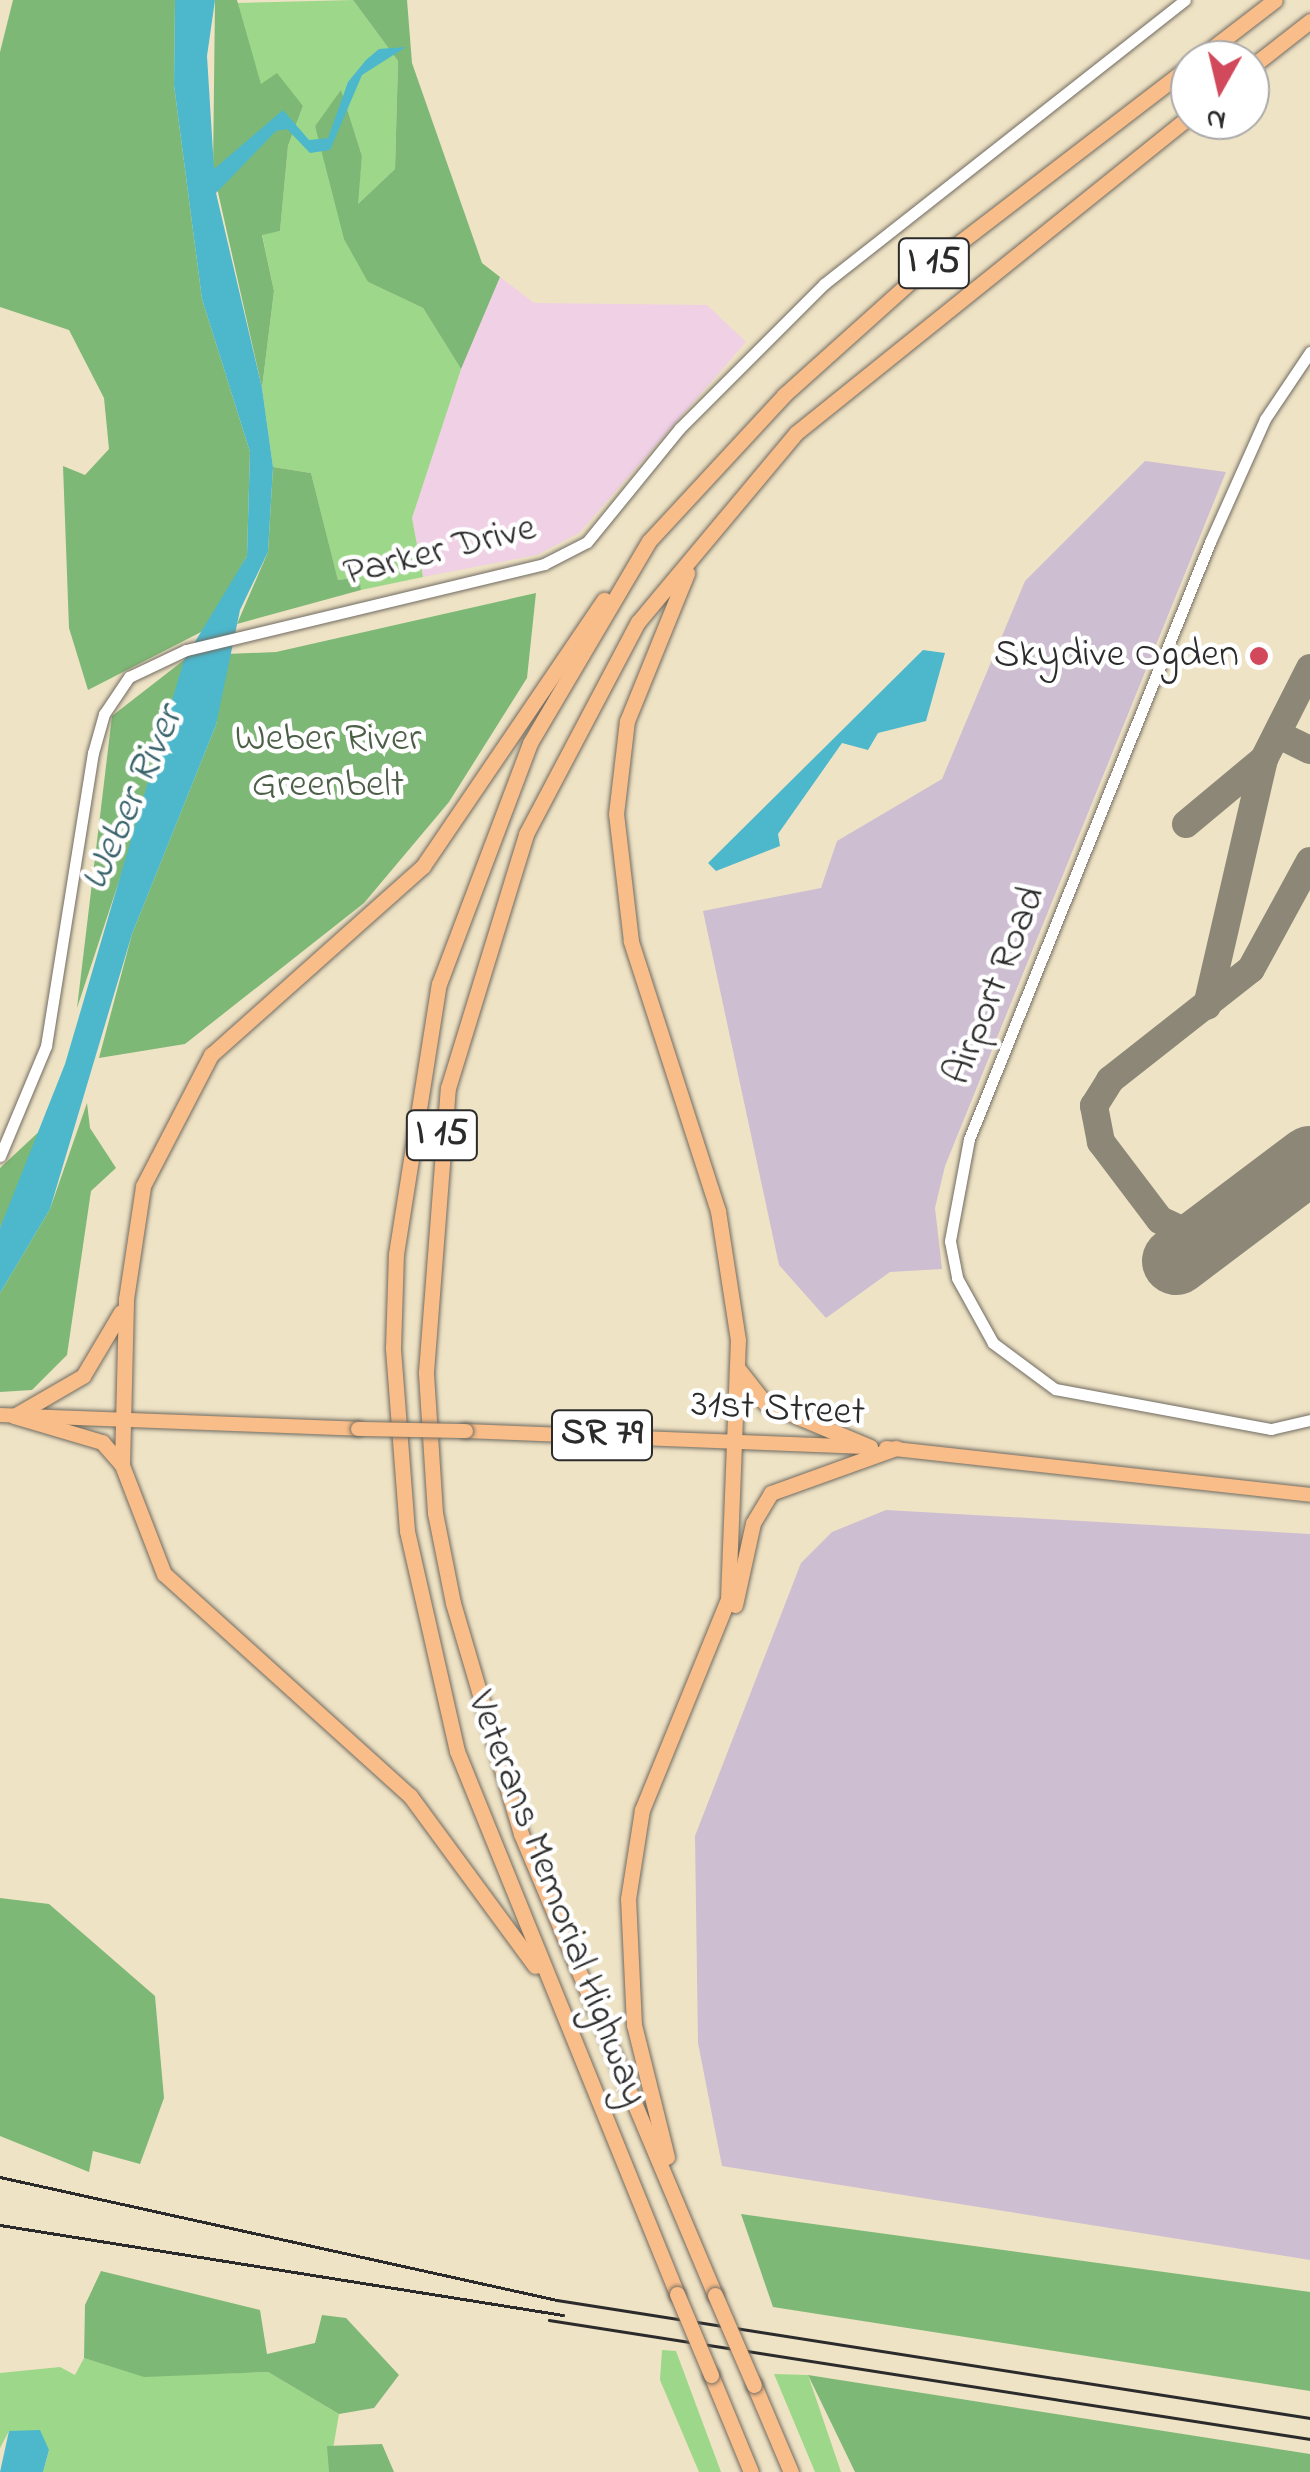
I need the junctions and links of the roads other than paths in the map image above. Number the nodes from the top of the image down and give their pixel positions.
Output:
1 (1185, 0) edge
2 (1275, 0) edge
3 (1310, 21) edge
4 (1224, 40) edge
5 (1270, 52) edge
6 (1170, 81) edge
7 (1170, 132) edge
8 (1310, 352) edge
9 (649, 542) junction
10 (695, 556) junction
11 (0, 1156) edge
12 (126, 1299) junction
13 (738, 1369) junction
14 (7, 1416) edge
15 (124, 1420) junction
16 (1310, 1420) edge
17 (738, 1439) junction
18 (870, 1447) junction
19 (896, 1448) junction
20 (122, 1465) junction
21 (1310, 1495) edge
22 (715, 1644) junction
23 (554, 1992) junction
24 (688, 2227) junction
25 (751, 2472) edge
26 (791, 2472) edge

1 - 11 street, Parker Drive
2 - 4 highway
3 - 5 highway
6 - 9 highway, Veterans Memorial Highway / I 15
7 - 10 highway, Veterans Memorial Highway / I 15
8 - 16 street, Airport Road
9 - 12 highway
9 - 23 highway, Veterans Memorial Highway / I 15
10 - 13 highway
10 - 24 highway, Veterans Memorial Highway / I 15
12 - 14 highway
12 - 15 highway
13 - 17 highway
13 - 18 highway
14 - 15 main road, 31st Street / SR 79
14 - 20 highway
15 - 17 main road, 31st Street / SR 79, bridge
15 - 20 highway
17 - 18 main road, 31st Street / SR 79
17 - 22 highway
18 - 19 main road, 31st Street / SR 79
19 - 21 main road, 31st Street / SR 79
19 - 22 highway
20 - 23 highway
22 - 24 highway
23 - 25 highway, Veterans Memorial Highway / I 15, bridge
24 - 26 highway, Veterans Memorial Highway / I 15, bridge

